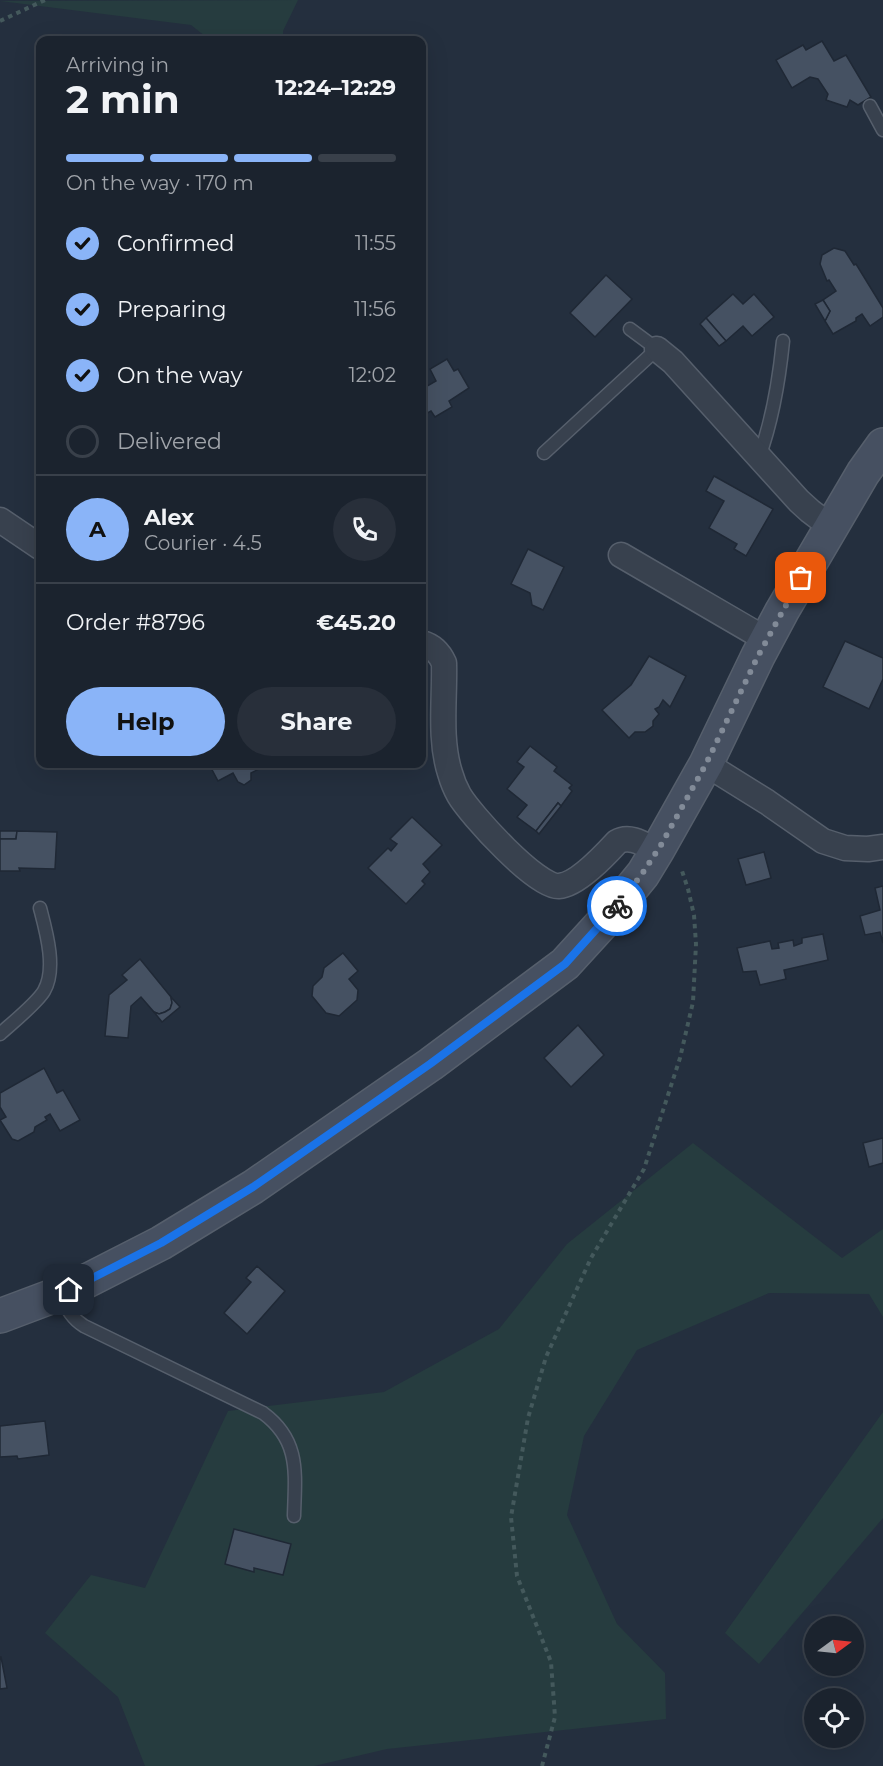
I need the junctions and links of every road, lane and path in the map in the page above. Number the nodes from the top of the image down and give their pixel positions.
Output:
1 (45, 0) edge
2 (0, 21) edge
3 (870, 106) dead end
4 (883, 130) edge
5 (630, 329) dead end
6 (783, 341) dead end
7 (657, 349) junction
8 (883, 445) edge
9 (544, 453) dead end
10 (759, 457) junction
11 (0, 520) edge
12 (831, 527) junction
13 (36, 545) edge
14 (621, 555) dead end
15 (766, 640) junction
16 (426, 645) edge
17 (706, 764) junction
18 (883, 847) edge
19 (659, 848) junction
20 (40, 908) dead end
21 (0, 1034) edge
22 (60, 1293) junction
23 (0, 1316) edge
24 (294, 1516) dead end
25 (542, 1766) edge

1 - 2 path
3 - 4 lane
5 - 7 lane
6 - 10 lane
7 - 9 lane
7 - 10 street
8 - 12 main road
10 - 12 street
11 - 13 street
12 - 15 main road
14 - 15 street
15 - 17 main road
16 - 19 street
17 - 18 street
17 - 19 main road
19 - 22 main road
19 - 25 path
20 - 21 lane
22 - 23 main road
22 - 24 lane

